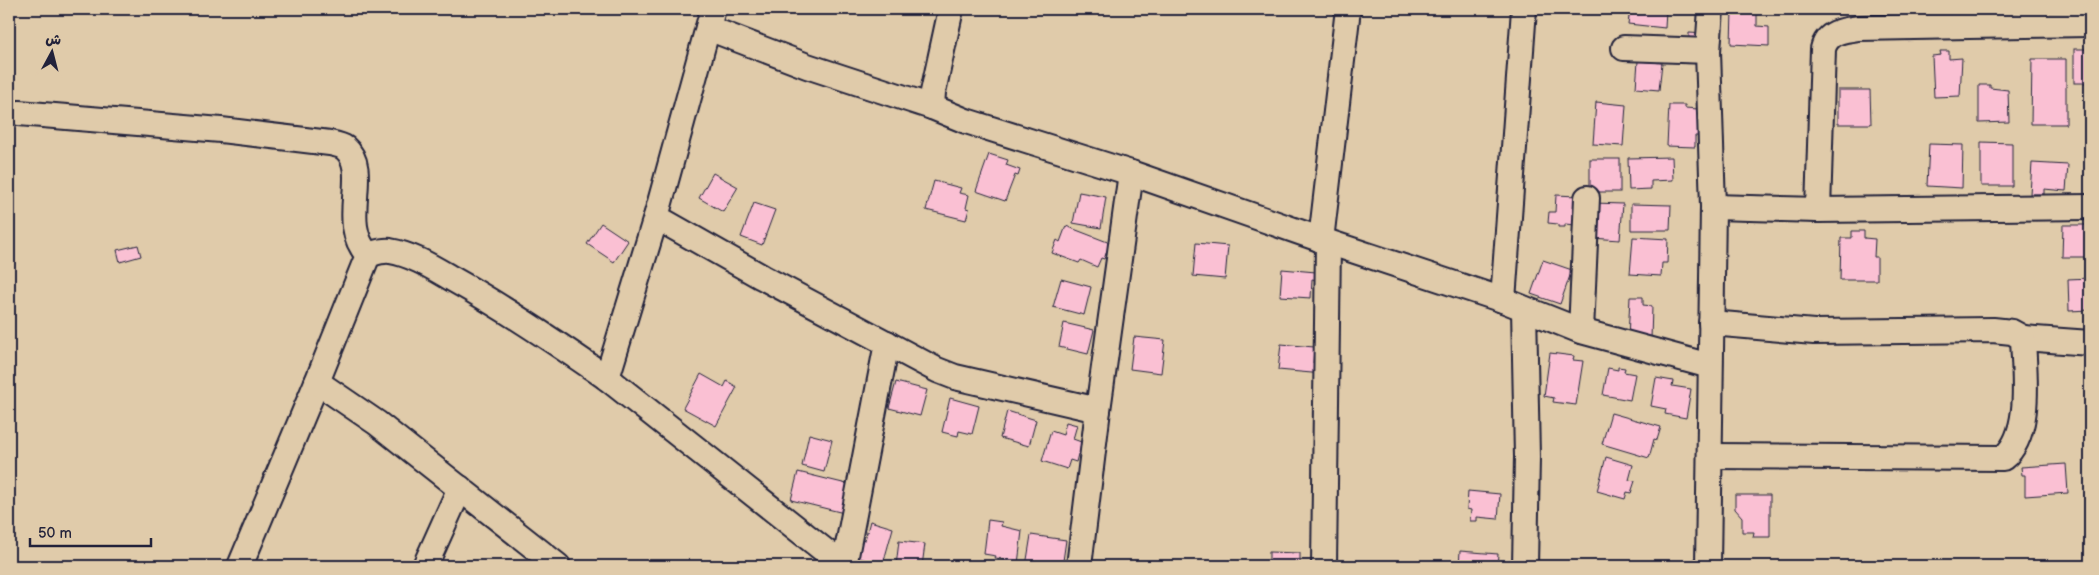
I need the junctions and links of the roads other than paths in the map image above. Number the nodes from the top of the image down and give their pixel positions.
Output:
1 (951, 9) edge
2 (1348, 9) edge
3 (1524, 9) edge
4 (1711, 9) edge
5 (711, 19) edge
6 (2090, 24) edge
7 (1624, 48) dead end
8 (1708, 51) junction
9 (932, 107) junction
10 (19, 113) dead end
11 (1131, 173) junction
12 (1587, 198) dead end
13 (1713, 207) junction
14 (2090, 207) edge
15 (1818, 210) junction
16 (656, 217) junction
17 (1325, 241) junction
18 (368, 255) junction
19 (1514, 305) junction
20 (1711, 323) junction
21 (1581, 331) junction
22 (2023, 338) junction
23 (887, 343) junction
24 (2090, 343) edge
25 (1710, 366) junction
26 (608, 378) junction
27 (317, 382) junction
28 (1098, 410) junction
29 (1710, 456) junction
30 (460, 488) junction
31 (240, 566) edge
32 (425, 566) edge
33 (558, 566) edge
34 (1079, 566) edge
35 (1324, 566) edge
36 (1525, 566) edge
37 (1708, 566) edge

1 - 9 street
2 - 17 street
3 - 19 street
4 - 8 street
5 - 9 street
5 - 16 street
6 - 15 street
7 - 8 street
8 - 13 street
9 - 11 street
10 - 18 street
11 - 17 street
11 - 28 street
12 - 21 street
13 - 15 street
13 - 20 street
14 - 15 street
16 - 23 street
16 - 26 street
17 - 19 street
17 - 35 street
18 - 26 street
18 - 27 street
19 - 21 street
19 - 36 street
20 - 22 street
20 - 25 street
21 - 25 street
22 - 24 street
22 - 29 street
23 - 26 street
23 - 28 street
25 - 29 street
27 - 30 street
27 - 31 street
28 - 34 street
29 - 37 street
30 - 32 street
30 - 33 street

